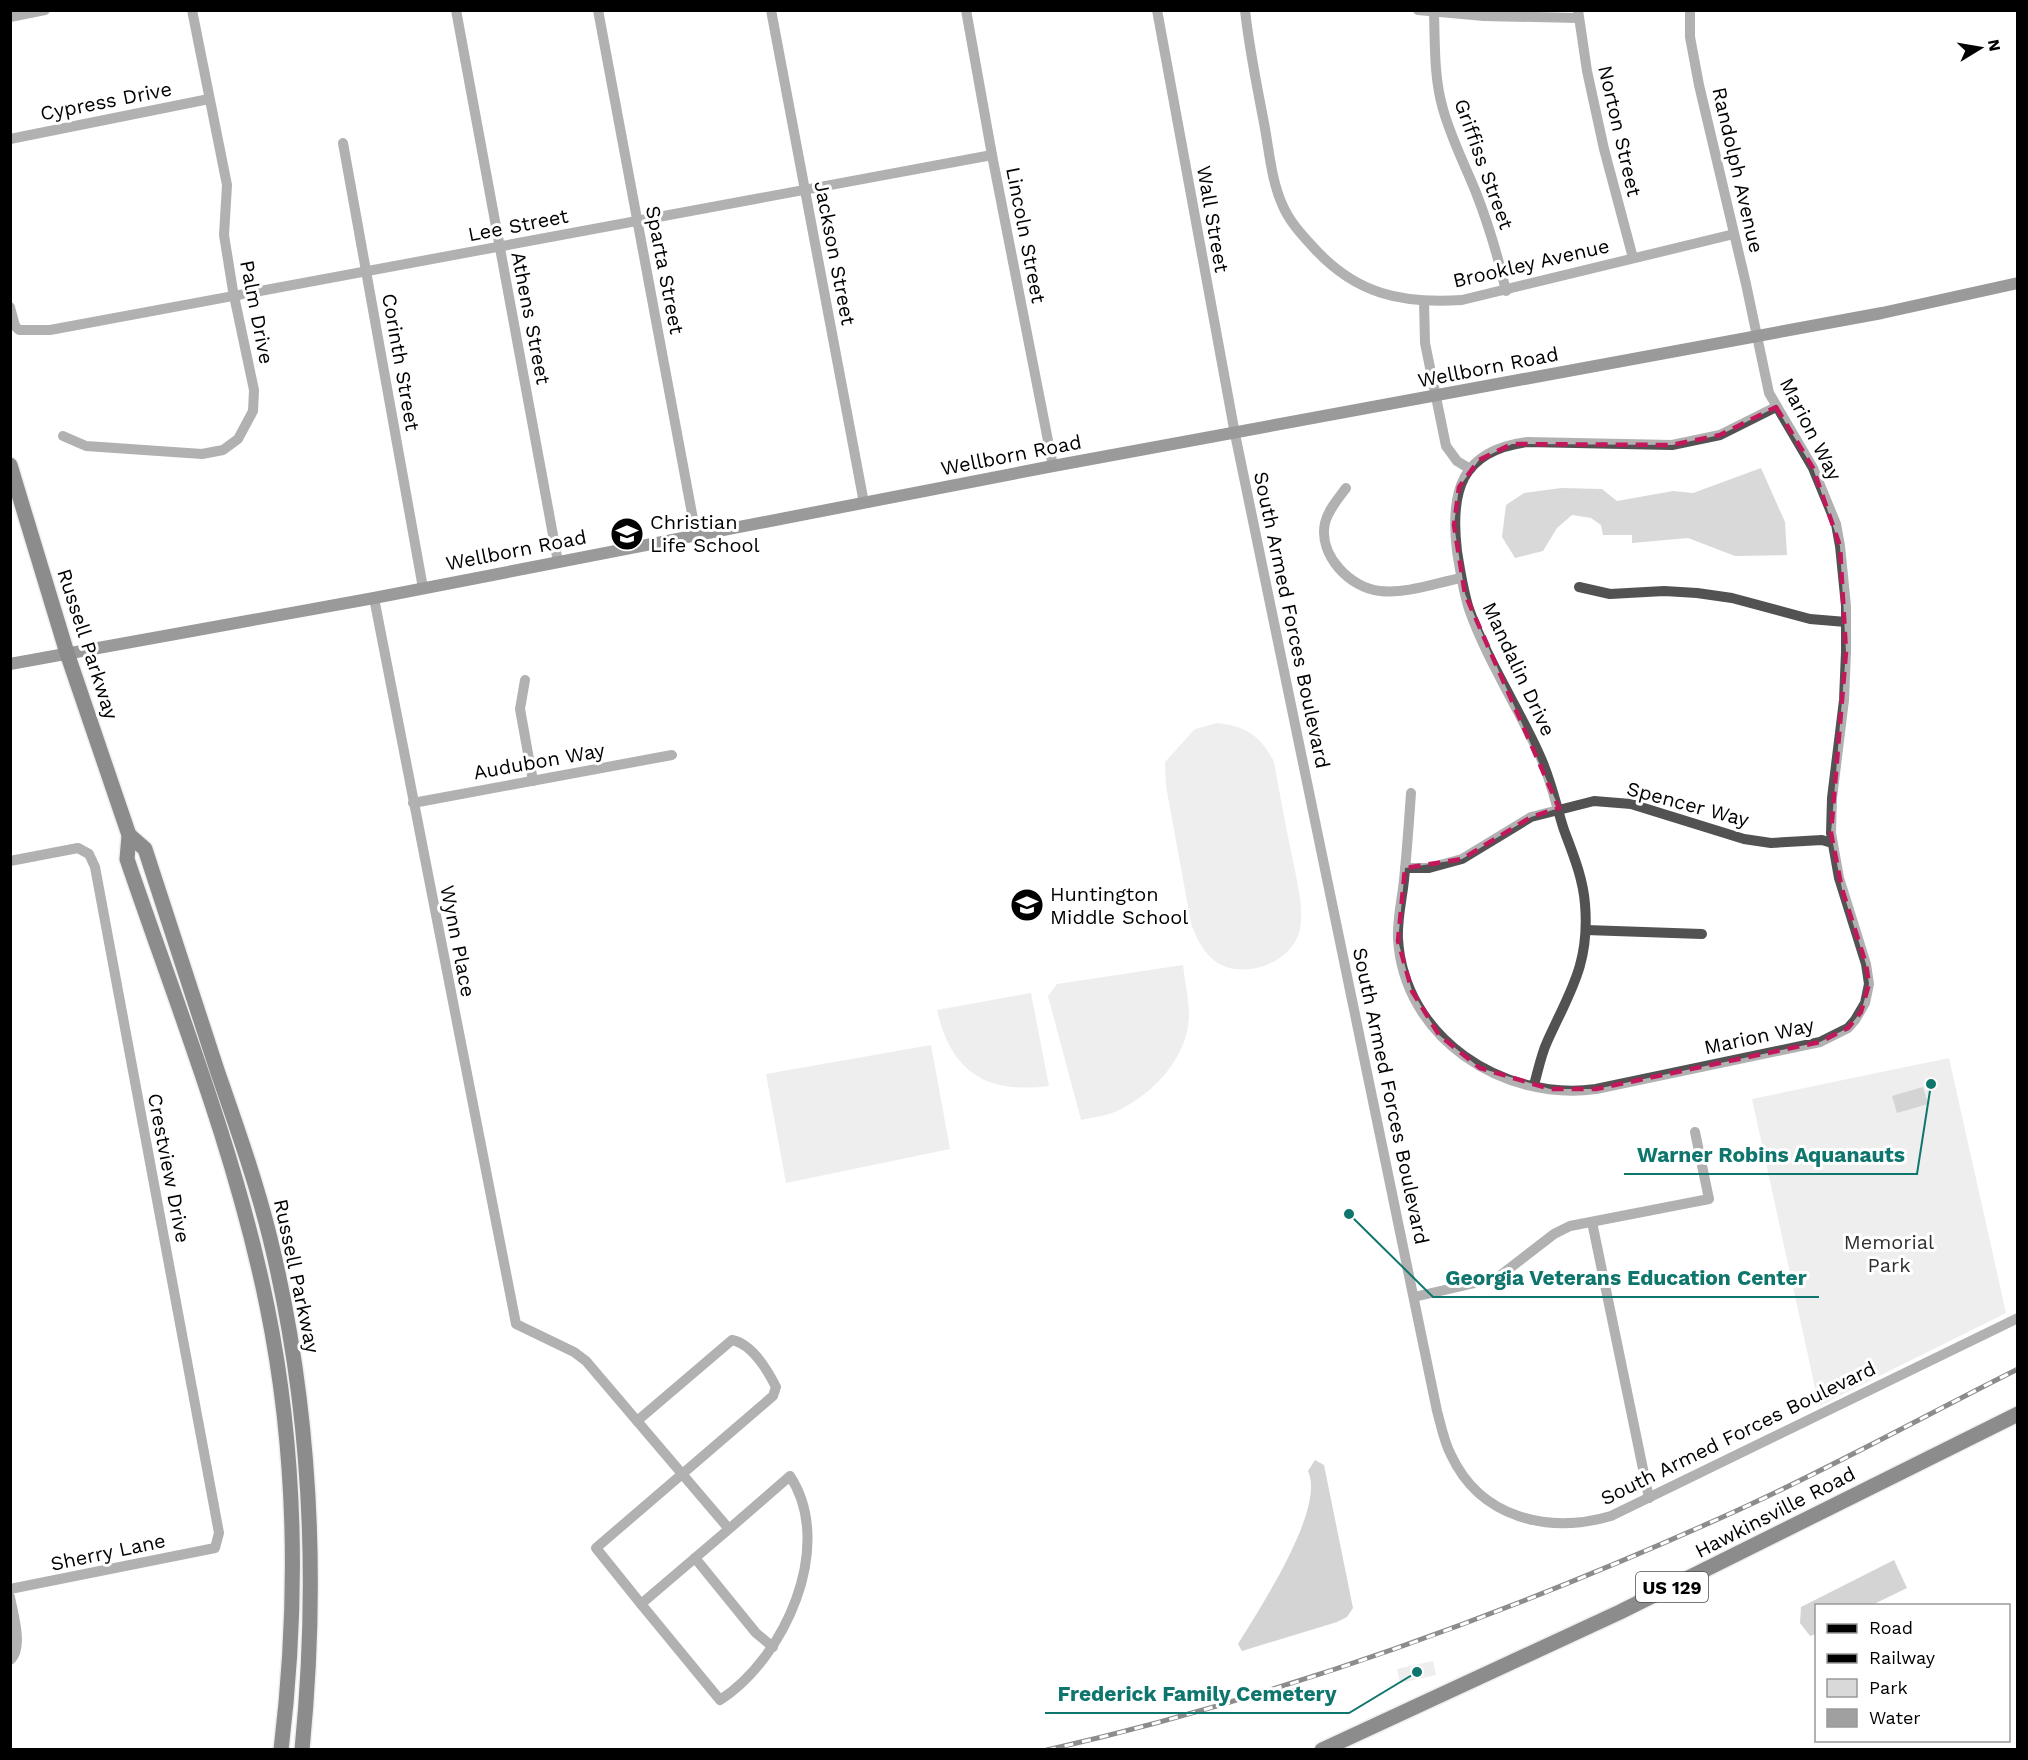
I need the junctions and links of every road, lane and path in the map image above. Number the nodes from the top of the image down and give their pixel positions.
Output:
1 (45, 10) edge
2 (192, 10) edge
3 (456, 10) edge
4 (598, 10) edge
5 (771, 10) edge
6 (966, 10) edge
7 (1157, 10) edge
8 (1245, 10) edge
9 (1418, 10) edge
10 (1690, 10) edge
11 (1434, 13) junction
12 (1578, 14) edge
13 (10, 17) edge
14 (209, 99) junction
15 (10, 139) edge
16 (343, 143) dead end
17 (992, 155) junction
18 (805, 190) junction
19 (637, 221) junction
20 (1734, 234) junction
21 (500, 246) junction
22 (1633, 258) junction
23 (367, 271) junction
24 (2018, 283) edge
25 (1506, 291) junction
26 (234, 296) junction
27 (1424, 301) junction
28 (10, 306) edge
29 (1758, 336) junction
30 (1436, 396) junction
31 (1776, 407) junction
32 (1234, 434) junction
33 (63, 436) dead end
34 (10, 465) edge
35 (1053, 466) junction
36 (1470, 469) junction
37 (1346, 488) dead end
38 (864, 503) junction
39 (696, 536) junction
40 (558, 562) junction
41 (1461, 578) junction
42 (1580, 587) dead end
43 (423, 588) junction
44 (374, 598) junction
45 (1846, 622) junction
46 (67, 653) junction
47 (10, 664) edge
48 (525, 680) dead end
49 (672, 755) dead end
50 (533, 781) junction
51 (1411, 794) dead end
52 (413, 803) junction
53 (1558, 808) junction
54 (129, 835) junction
55 (1832, 843) junction
56 (10, 861) edge
57 (1405, 868) junction
58 (1586, 930) junction
59 (1702, 934) dead end
60 (1534, 1085) junction
61 (1695, 1132) dead end
62 (1592, 1222) junction
63 (1414, 1297) junction
64 (2018, 1318) edge
65 (2018, 1414) edge
66 (637, 1421) junction
67 (682, 1474) junction
68 (1649, 1498) junction
69 (729, 1529) junction
70 (213, 1548) joint
71 (695, 1558) junction
72 (10, 1589) edge
73 (10, 1597) edge
74 (641, 1604) junction
75 (773, 1647) junction
76 (10, 1660) edge
77 (281, 1749) edge
78 (302, 1749) edge
79 (1322, 1749) edge

1 - 13 street
2 - 14 street, Palm Drive
3 - 21 street, Athens Street
4 - 19 street, Sparta Street
5 - 18 street, Jackson Street
6 - 17 street, Lincoln Street
7 - 32 street, Wall Street
8 - 27 street, Brookley Avenue
9 - 11 street
10 - 20 street, Randolph Avenue
11 - 12 street
11 - 25 street, Griffiss Street
12 - 22 street, Norton Street
14 - 15 street, Cypress Drive
14 - 26 street, Palm Drive
16 - 23 street, Corinth Street
17 - 18 street, Lee Street
17 - 35 street, Lincoln Street
18 - 19 street, Lee Street
18 - 38 street, Jackson Street
19 - 21 street, Lee Street
19 - 39 street, Sparta Street
20 - 22 street, Brookley Avenue
20 - 29 street, Randolph Avenue
21 - 23 street, Lee Street
21 - 40 street, Athens Street
22 - 25 street, Brookley Avenue
23 - 26 street, Lee Street
23 - 43 street, Corinth Street
24 - 29 street, Wellborn Road
25 - 27 street, Brookley Avenue
26 - 28 street, Lee Street
26 - 33 street, Palm Drive
27 - 30 street
29 - 30 street, Wellborn Road
29 - 31 street, Marion Way
30 - 32 street, Wellborn Road
30 - 36 street
31 - 36 street, Mandalin Drive
31 - 45 street, Marion Way
32 - 35 street, Wellborn Road
32 - 63 street, South Armed Forces Boulevard
34 - 46 main road, Russell Parkway
35 - 38 street, Wellborn Road
36 - 41 street, Mandalin Drive
37 - 41 street
38 - 39 street, Wellborn Road
39 - 40 street, Wellborn Road
40 - 43 street, Wellborn Road
41 - 53 street, Mandalin Drive
42 - 45 street
43 - 44 street, Wellborn Road
44 - 46 street, Wellborn Road
44 - 52 street, Wynn Place
45 - 55 street, Marion Way
46 - 47 street, Wellborn Road
46 - 54 main road, Russell Parkway
48 - 50 street
49 - 50 street, Audubon Way
50 - 52 street, Audubon Way
51 - 57 street, Marion Way
52 - 66 street, Wynn Place
53 - 55 street, Spencer Way
53 - 57 street, Spencer Way
53 - 58 street, Mandalin Drive
54 - 77 main road, Russell Parkway
54 - 78 main road, Russell Parkway
55 - 60 street, Marion Way
56 - 70 street, Crestview Drive
57 - 60 street, Marion Way
58 - 59 street
58 - 60 street, Mandalin Drive
61 - 62 street
62 - 63 street
62 - 68 street
63 - 68 street, South Armed Forces Boulevard
64 - 68 street, South Armed Forces Boulevard
65 - 79 main road, Hawkinsville Road / US 129
66 - 67 street
66 - 67 street
67 - 69 street
67 - 74 street
69 - 71 street
69 - 75 street
70 - 72 street, Sherry Lane
71 - 74 street
71 - 75 street
73 - 76 street
74 - 75 street

